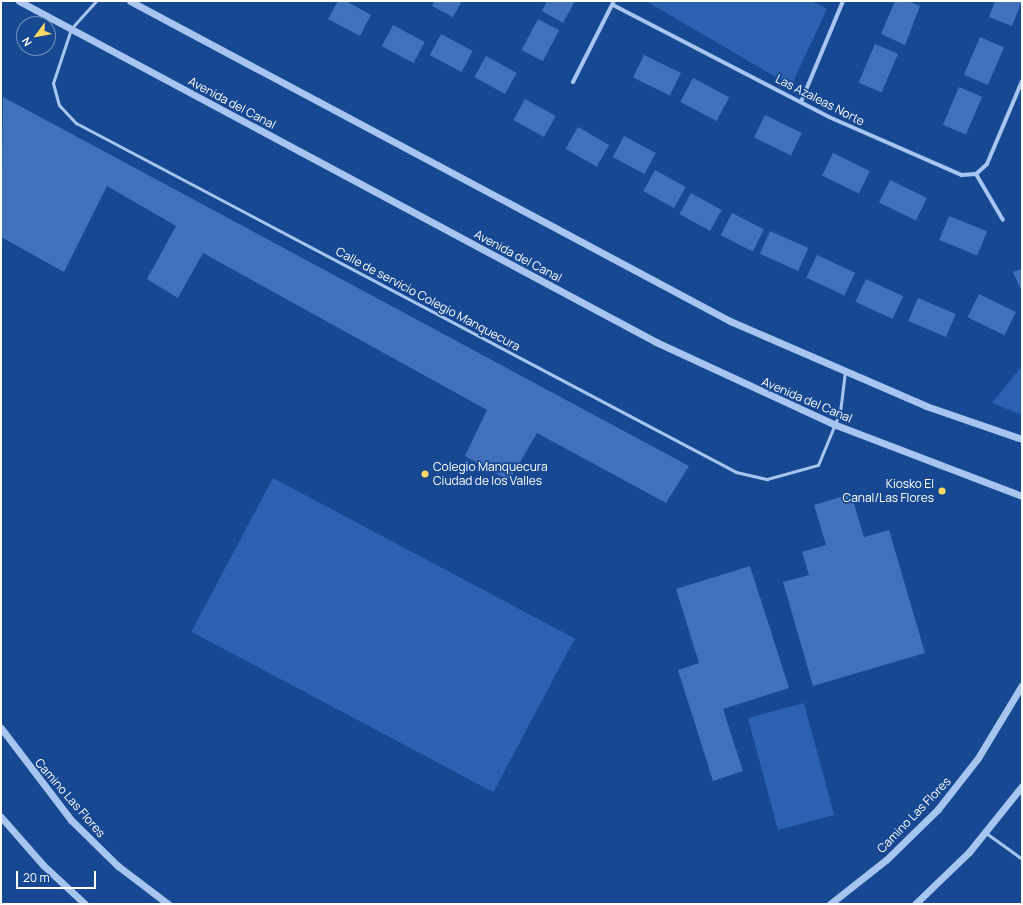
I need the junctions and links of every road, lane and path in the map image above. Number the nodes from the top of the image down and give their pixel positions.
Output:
1 (19, 1) edge
2 (96, 1) edge
3 (130, 1) edge
4 (842, 1) edge
5 (613, 3) edge
6 (71, 29) junction
7 (1022, 81) edge
8 (573, 82) dead end
9 (801, 102) junction
10 (976, 174) junction
11 (1003, 220) dead end
12 (845, 373) junction
13 (836, 426) junction
14 (1022, 439) edge
15 (1022, 496) edge
16 (1022, 684) edge
17 (1, 728) edge
18 (1022, 786) edge
19 (1, 816) edge
20 (986, 833) junction
21 (1022, 859) edge
22 (85, 904) edge
23 (168, 904) edge
24 (830, 904) edge
25 (915, 904) edge

1 - 6 street, Avenida del Canal
2 - 6 lane, Calle de servicio Colegio Manquecura
3 - 12 street
4 - 9 street
5 - 8 street
5 - 9 street, Las Azaleas Norte
6 - 13 street, Avenida del Canal
6 - 13 lane, Calle de servicio Colegio Manquecura
7 - 10 street
9 - 10 street, Las Azaleas Norte
10 - 11 street
12 - 13 lane, Calle de servicio Colegio Manquecura
12 - 14 street
13 - 15 street, Avenida del Canal
16 - 24 street, Camino Las Flores
17 - 23 street, Camino Las Flores
18 - 20 street
19 - 22 street
20 - 21 lane
20 - 25 street

